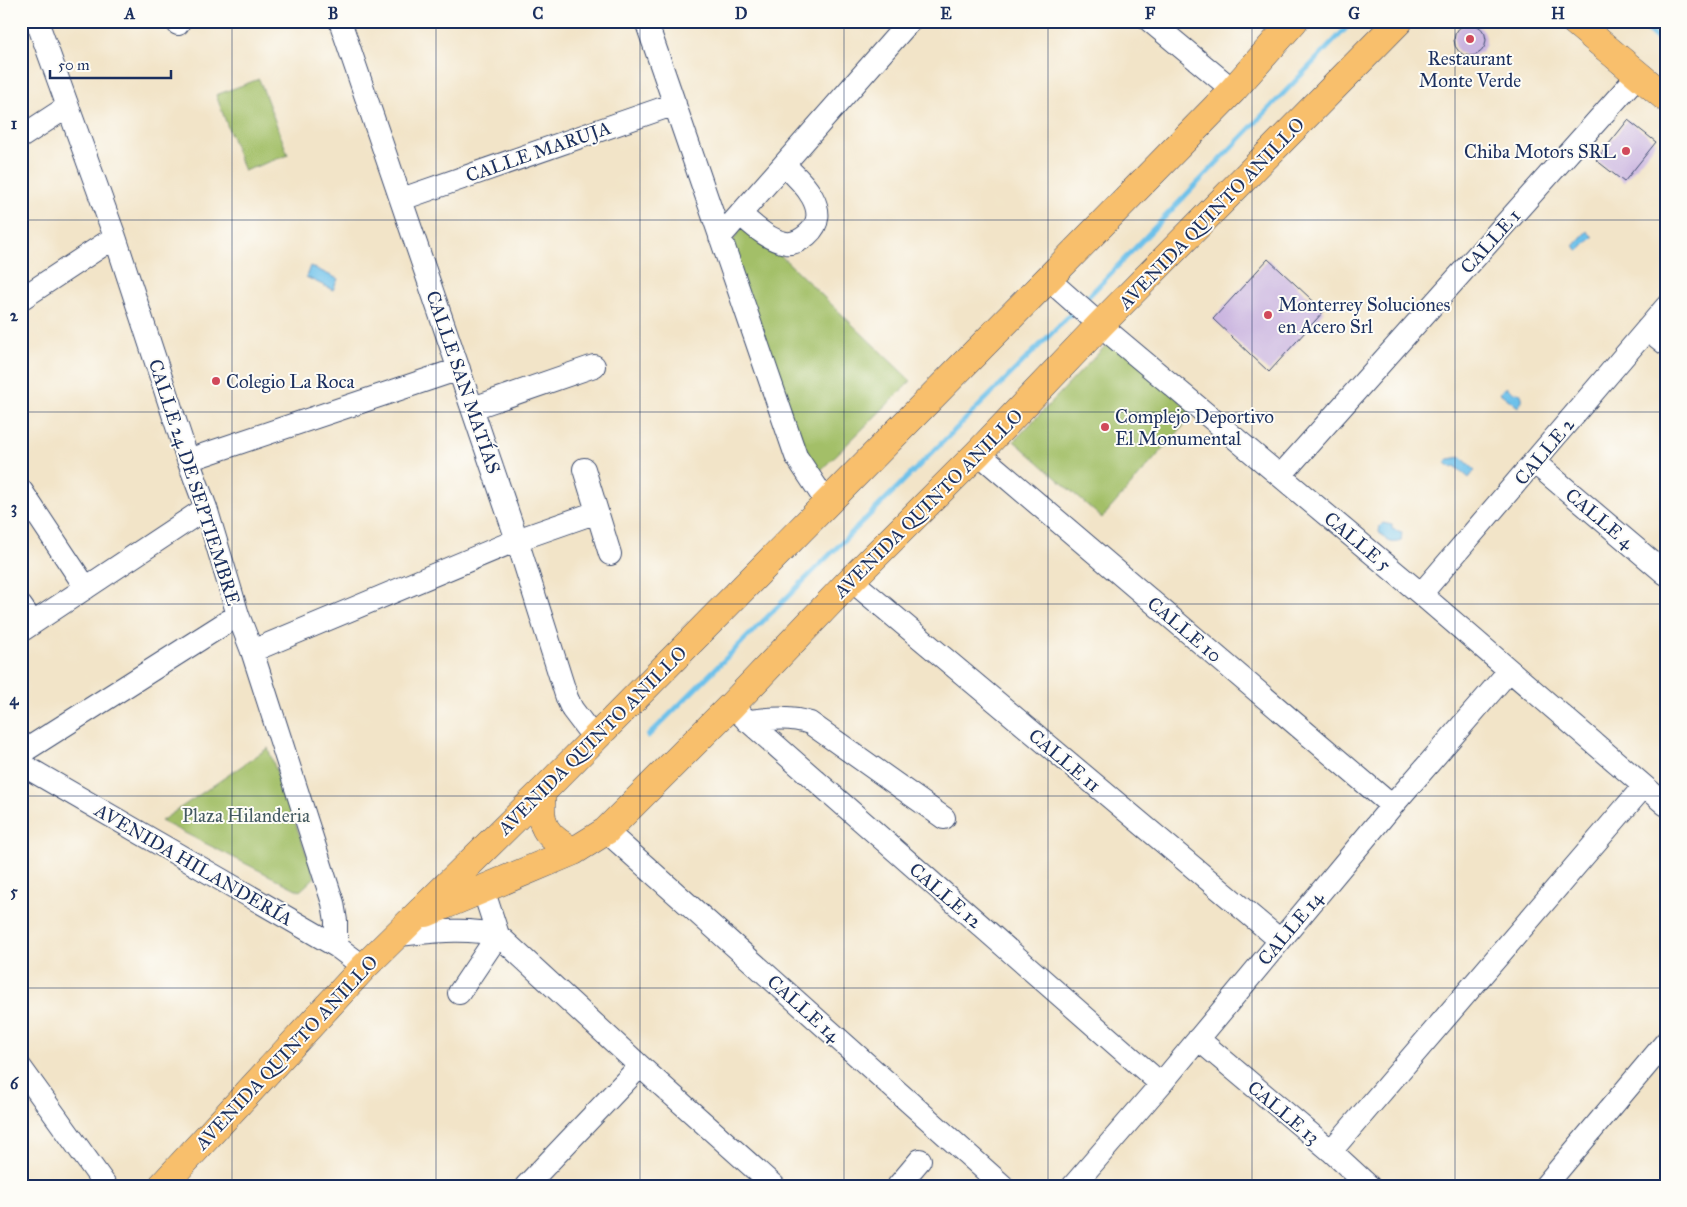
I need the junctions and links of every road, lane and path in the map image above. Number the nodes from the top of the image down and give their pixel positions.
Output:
1 (38, 21) edge
2 (340, 21) edge
3 (646, 21) edge
4 (910, 21) edge
5 (1150, 21) edge
6 (1294, 21) edge
7 (1399, 21) edge
8 (1574, 21) edge
9 (1639, 74) junction
10 (1233, 90) junction
11 (1666, 98) edge
12 (675, 104) junction
13 (67, 107) junction
14 (21, 137) edge
15 (784, 165) junction
16 (402, 198) junction
17 (740, 214) junction
18 (115, 237) junction
19 (720, 237) junction
20 (1048, 279) junction
21 (21, 298) edge
22 (1666, 307) edge
23 (1100, 325) junction
24 (1647, 329) junction
25 (1666, 344) edge
26 (594, 366) dead end
27 (459, 369) junction
28 (473, 408) junction
29 (978, 453) junction
30 (188, 460) junction
31 (1534, 462) junction
32 (584, 469) dead end
33 (1280, 475) junction
34 (21, 490) edge
35 (827, 502) junction
36 (206, 508) junction
37 (597, 512) junction
38 (517, 540) junction
39 (610, 554) dead end
40 (1666, 574) edge
41 (851, 580) junction
42 (86, 588) junction
43 (1421, 594) junction
44 (238, 615) junction
45 (25, 620) edge
46 (252, 651) junction
47 (1508, 671) junction
48 (739, 714) junction
49 (594, 738) junction
50 (21, 753) edge
51 (21, 764) edge
52 (1644, 786) junction
53 (542, 792) junction
54 (1666, 805) edge
55 (1392, 806) junction
56 (944, 818) dead end
57 (606, 831) junction
58 (574, 851) junction
59 (483, 889) junction
60 (404, 927) junction
61 (498, 935) junction
62 (1280, 940) junction
63 (336, 946) junction
64 (364, 967) junction
65 (459, 993) dead end
66 (1198, 1039) junction
67 (1666, 1042) edge
68 (640, 1066) junction
69 (21, 1068) edge
70 (1161, 1084) junction
71 (1331, 1151) junction
72 (920, 1160) dead end
73 (1074, 1185) edge
74 (106, 1186) edge
75 (162, 1186) edge
76 (526, 1186) edge
77 (774, 1186) edge
78 (898, 1186) edge
79 (1003, 1186) edge
80 (1369, 1186) edge
81 (1545, 1186) edge

1 - 13 street, CALLE 24 DE SEPTIEMBRE
2 - 16 street, CALLE SAN MATÍAS
3 - 12 street
4 - 15 street
5 - 10 street
6 - 10 main road, AVENIDA QUINTO ANILLO
7 - 23 main road, AVENIDA QUINTO ANILLO
8 - 9 main road
9 - 11 main road
9 - 33 street, CALLE 1
10 - 20 main road, AVENIDA QUINTO ANILLO
12 - 16 street, CALLE MARUJA
12 - 19 street
13 - 14 street
13 - 18 street, CALLE 24 DE SEPTIEMBRE
15 - 17 street
15 - 17 street
16 - 27 street, CALLE SAN MATÍAS
17 - 19 street
18 - 21 street
18 - 30 street, CALLE 24 DE SEPTIEMBRE
19 - 35 street
20 - 23 street, CALLE 5
20 - 35 main road, AVENIDA QUINTO ANILLO
22 - 24 street, CALLE 2
23 - 29 main road, AVENIDA QUINTO ANILLO
23 - 33 street, CALLE 5
24 - 25 street
24 - 31 street, CALLE 2
26 - 28 street
27 - 28 street, CALLE SAN MATÍAS
27 - 30 street
28 - 38 street, CALLE SAN MATÍAS
29 - 41 main road, AVENIDA QUINTO ANILLO
29 - 55 street, CALLE 10
30 - 36 street, CALLE 24 DE SEPTIEMBRE
31 - 40 street, CALLE 4
31 - 43 street, CALLE 2
32 - 37 street
33 - 43 street, CALLE 5
34 - 42 street
35 - 49 main road, AVENIDA QUINTO ANILLO
36 - 42 street
36 - 44 street, CALLE 24 DE SEPTIEMBRE
37 - 38 street
37 - 39 street
38 - 46 street
38 - 49 street, CALLE SAN MATÍAS
41 - 48 main road, AVENIDA QUINTO ANILLO
41 - 62 street, CALLE 11
42 - 45 street
43 - 47 street, CALLE 5
44 - 46 street, CALLE 24 DE SEPTIEMBRE
44 - 50 street
46 - 63 street, CALLE 24 DE SEPTIEMBRE
47 - 52 street, CALLE 5
47 - 55 street, CALLE 14
48 - 56 street
48 - 57 main road, AVENIDA QUINTO ANILLO
48 - 70 street, CALLE 12
49 - 53 main road, AVENIDA QUINTO ANILLO
51 - 63 street, AVENIDA HILANDERÍA
52 - 54 street, CALLE 5
52 - 71 street
53 - 58 main road
53 - 60 main road, AVENIDA QUINTO ANILLO
55 - 62 street, CALLE 14
57 - 58 main road, AVENIDA QUINTO ANILLO
57 - 79 street, CALLE 14
58 - 59 main road, AVENIDA QUINTO ANILLO
59 - 60 main road, AVENIDA QUINTO ANILLO
59 - 61 street
60 - 61 street
60 - 64 main road, AVENIDA QUINTO ANILLO
61 - 65 street
61 - 68 street
62 - 66 street, CALLE 14
63 - 64 street, AVENIDA HILANDERÍA
64 - 75 main road, AVENIDA QUINTO ANILLO
66 - 70 street, CALLE 14
66 - 71 street, CALLE 13
67 - 81 street
68 - 76 street
68 - 77 street
69 - 74 street
70 - 73 street, CALLE 14
71 - 80 street, CALLE 13
72 - 78 street

